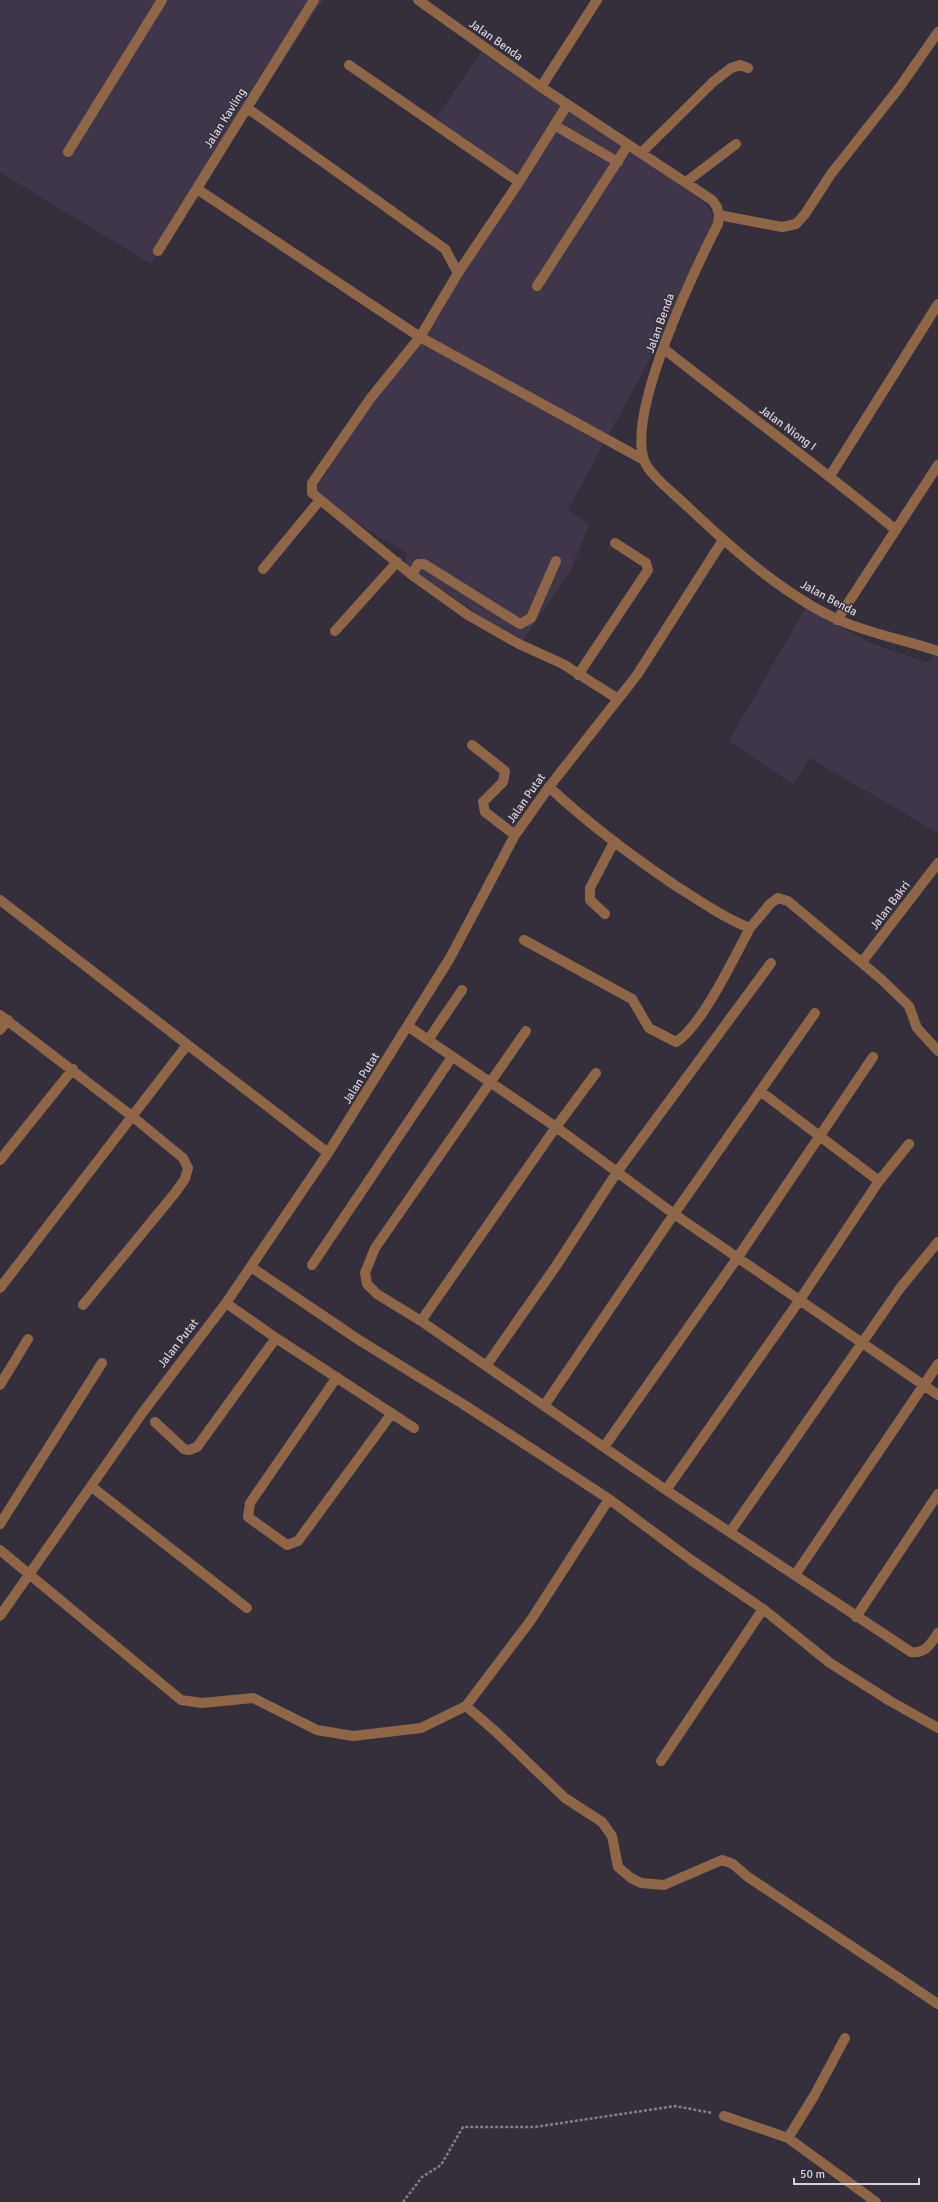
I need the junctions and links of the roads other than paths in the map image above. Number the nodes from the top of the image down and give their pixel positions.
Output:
1 (162, 0) edge
2 (314, 0) edge
3 (418, 0) edge
4 (597, 0) edge
5 (938, 32) edge
6 (349, 64) dead end
7 (748, 68) dead end
8 (541, 87) junction
9 (567, 104) junction
10 (246, 108) junction
11 (554, 125) junction
12 (736, 144) dead end
13 (628, 145) junction
14 (68, 152) dead end
15 (641, 152) junction
16 (618, 162) junction
17 (519, 182) junction
18 (686, 182) junction
19 (197, 188) junction
20 (719, 215) junction
21 (158, 251) dead end
22 (458, 273) junction
23 (537, 286) dead end
24 (938, 304) edge
25 (420, 337) junction
26 (664, 348) junction
27 (644, 460) junction
28 (938, 465) edge
29 (830, 476) junction
30 (320, 500) junction
31 (896, 530) junction
32 (723, 540) junction
33 (615, 543) dead end
34 (556, 561) dead end
35 (397, 562) junction
36 (263, 569) dead end
37 (412, 575) junction
38 (837, 620) junction
39 (335, 631) dead end
40 (938, 651) edge
41 (578, 675) junction
42 (618, 699) junction
43 (472, 745) dead end
44 (549, 787) junction
45 (515, 835) junction
46 (614, 842) junction
47 (938, 863) edge
48 (1, 903) edge
49 (605, 914) dead end
50 (750, 928) junction
51 (524, 940) dead end
52 (862, 962) junction
53 (771, 963) dead end
54 (462, 990) dead end
55 (814, 1013) dead end
56 (4, 1018) edge
57 (409, 1027) junction
58 (0, 1030) edge
59 (526, 1031) dead end
60 (428, 1040) junction
61 (187, 1045) junction
62 (938, 1051) edge
63 (452, 1057) junction
64 (873, 1057) dead end
65 (73, 1069) junction
66 (596, 1073) dead end
67 (490, 1081) junction
68 (760, 1091) junction
69 (133, 1116) junction
70 (556, 1127) junction
71 (820, 1135) junction
72 (909, 1144) dead end
73 (328, 1153) junction
74 (0, 1160) edge
75 (617, 1172) junction
76 (879, 1181) junction
77 (674, 1214) junction
78 (938, 1242) edge
79 (738, 1257) junction
80 (312, 1265) dead end
81 (251, 1267) junction
82 (0, 1288) edge
83 (800, 1301) junction
84 (226, 1303) junction
85 (83, 1306) dead end
86 (421, 1321) junction
87 (276, 1338) junction
88 (28, 1339) dead end
89 (862, 1342) junction
90 (102, 1363) dead end
91 (938, 1364) edge
92 (486, 1366) junction
93 (337, 1377) junction
94 (924, 1384) junction
95 (0, 1385) edge
96 (938, 1395) edge
97 (544, 1406) junction
98 (392, 1413) junction
99 (154, 1422) dead end
100 (414, 1428) dead end
101 (604, 1448) junction
102 (92, 1488) junction
103 (666, 1490) junction
104 (938, 1494) edge
105 (609, 1498) junction
106 (0, 1524) edge
107 (730, 1532) junction
108 (0, 1550) edge
109 (29, 1573) junction
110 (794, 1575) junction
111 (247, 1608) dead end
112 (763, 1609) junction
113 (0, 1616) edge
114 (856, 1617) junction
115 (938, 1634) edge
116 (466, 1706) junction
117 (938, 1728) edge
118 (661, 1761) dead end
119 (938, 2004) edge
120 (845, 2038) dead end
121 (724, 2116) road end
122 (788, 2138) junction
123 (876, 2202) edge

1 - 14 street
2 - 10 street, Jalan Kavling
3 - 8 street, Jalan Benda
4 - 8 street
5 - 20 street
6 - 17 street
7 - 15 street
8 - 9 street, Jalan Benda
9 - 11 street
9 - 13 street, Jalan Benda
10 - 19 street, Jalan Kavling
10 - 22 street
11 - 16 street
11 - 17 street
12 - 18 street
13 - 15 street, Jalan Benda
13 - 16 street
15 - 18 street, Jalan Benda
16 - 23 street
17 - 22 street
18 - 20 street, Jalan Benda
19 - 21 street, Jalan Kavling
19 - 25 street
20 - 26 street, Jalan Benda
22 - 25 street
24 - 29 street
25 - 27 street
25 - 30 street
26 - 27 street, Jalan Benda
26 - 29 street, Jalan Niong I
27 - 32 street, Jalan Benda
28 - 31 street
29 - 31 street, Jalan Niong I
30 - 35 street
30 - 36 street
31 - 38 street
32 - 38 street, Jalan Benda
32 - 42 street, Jalan Putat
33 - 41 street
34 - 37 street
35 - 37 street
35 - 39 street
37 - 41 street
38 - 40 street, Jalan Benda
41 - 42 street
42 - 44 street, Jalan Putat
43 - 45 street
44 - 45 street, Jalan Putat
44 - 46 street
45 - 57 street, Jalan Putat
46 - 49 street
46 - 50 street
47 - 52 street, Jalan Bakri
48 - 61 street
50 - 51 street
50 - 52 street
52 - 62 street
53 - 75 street
54 - 60 street
55 - 68 street
56 - 58 street
56 - 65 street
57 - 60 street
57 - 73 street, Jalan Putat
59 - 67 street
60 - 63 street
61 - 69 street
61 - 73 street
63 - 67 street
63 - 80 street
64 - 71 street
65 - 69 street
65 - 74 street
66 - 70 street
67 - 70 street
67 - 86 street
68 - 71 street
68 - 77 street
69 - 82 street
69 - 85 street
70 - 75 street
70 - 86 street
71 - 76 street
71 - 79 street
72 - 76 street
73 - 81 street, Jalan Putat
75 - 77 street
75 - 92 street
76 - 83 street
77 - 79 street
77 - 97 street
78 - 89 street
79 - 83 street
79 - 101 street
81 - 84 street, Jalan Putat
81 - 105 street
83 - 89 street
83 - 103 street
84 - 87 street
84 - 102 street, Jalan Putat
86 - 92 street
87 - 93 street
87 - 99 street
88 - 95 street
89 - 94 street
89 - 107 street
90 - 106 street
91 - 94 street
92 - 97 street
93 - 98 street
93 - 98 street
94 - 96 street
94 - 110 street
97 - 101 street
98 - 100 street
101 - 103 street
102 - 109 street, Jalan Putat
102 - 111 street
103 - 107 street
104 - 114 street
105 - 112 street
105 - 116 street
107 - 110 street
108 - 109 street
109 - 113 street, Jalan Putat
109 - 116 street
110 - 114 street
112 - 117 street
112 - 118 street
114 - 115 street
116 - 119 street
120 - 122 street
121 - 122 street
122 - 123 street

